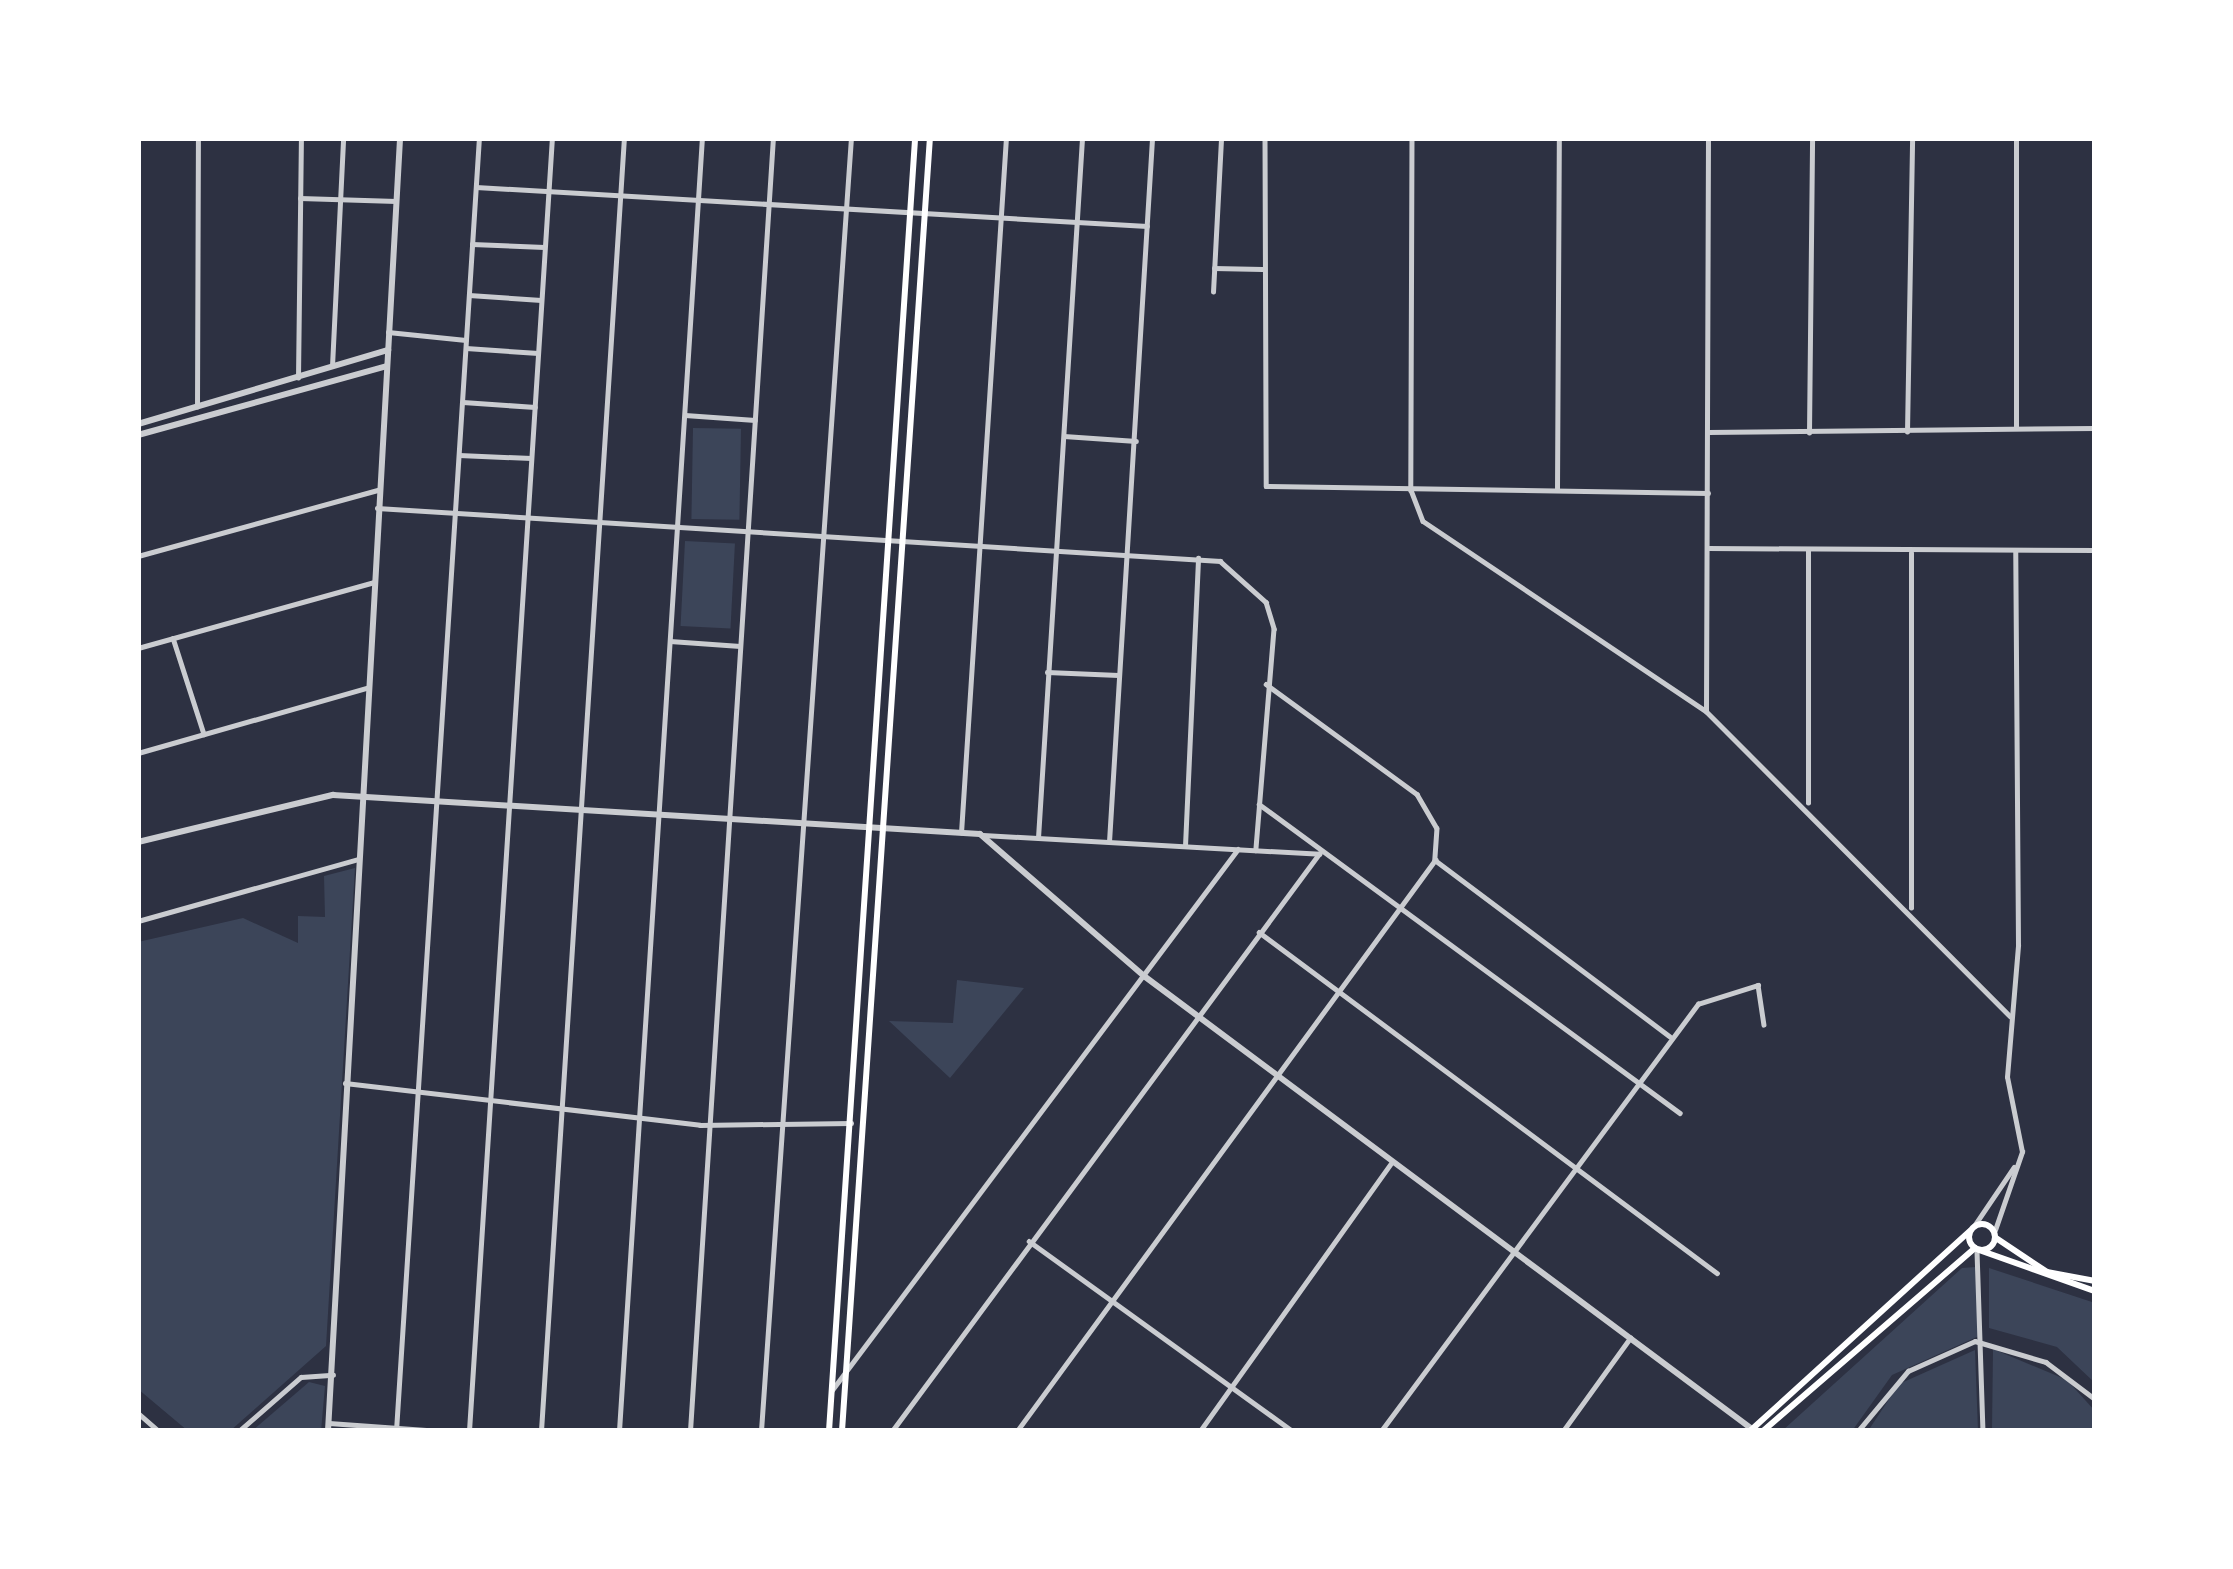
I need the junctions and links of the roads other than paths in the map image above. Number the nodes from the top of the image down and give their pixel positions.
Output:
1 (198, 138) edge
2 (301, 138) edge
3 (343, 138) edge
4 (400, 138) edge
5 (479, 138) edge
6 (552, 138) edge
7 (624, 138) edge
8 (702, 138) edge
9 (773, 138) edge
10 (851, 138) edge
11 (915, 138) edge
12 (930, 138) edge
13 (1006, 138) edge
14 (1082, 138) edge
15 (1152, 138) edge
16 (1221, 138) edge
17 (1265, 138) edge
18 (1412, 138) edge
19 (1559, 138) edge
20 (1708, 138) edge
21 (1812, 138) edge
22 (1912, 138) edge
23 (2016, 138) edge
24 (476, 187) junction
25 (548, 191) junction
26 (620, 195) junction
27 (300, 198) junction
28 (340, 199) junction
29 (698, 200) junction
30 (396, 201) junction
31 (769, 205) junction
32 (846, 208) junction
33 (911, 212) junction
34 (926, 212) junction
35 (1000, 216) junction
36 (1076, 221) junction
37 (1148, 226) junction
38 (472, 244) junction
39 (545, 247) junction
40 (1214, 268) junction
41 (1263, 269) junction
42 (1213, 292) dead end
43 (469, 295) junction
44 (542, 300) junction
45 (388, 332) junction
46 (466, 344) junction
47 (388, 350) junction
48 (538, 353) junction
49 (387, 366) junction
50 (332, 369) junction
51 (298, 378) junction
52 (462, 402) junction
53 (197, 407) junction
54 (535, 407) junction
55 (685, 415) junction
56 (755, 420) junction
57 (138, 424) edge
58 (2095, 428) edge
59 (2016, 429) junction
60 (1708, 432) junction
61 (1809, 433) junction
62 (1907, 434) junction
63 (138, 435) edge
64 (1063, 436) junction
65 (1136, 441) junction
66 (459, 455) junction
67 (531, 458) junction
68 (378, 490) junction
69 (1411, 490) junction
70 (1557, 490) junction
71 (1708, 493) junction
72 (377, 508) junction
73 (455, 511) junction
74 (528, 514) junction
75 (599, 519) junction
76 (677, 526) junction
77 (748, 531) junction
78 (824, 536) junction
79 (887, 542) junction
80 (902, 542) junction
81 (979, 547) junction
82 (1708, 548) junction
83 (1808, 550) junction
84 (2095, 550) edge
85 (1911, 552) junction
86 (2015, 552) junction
87 (1054, 553) junction
88 (138, 556) edge
89 (1126, 556) junction
90 (1198, 558) junction
91 (374, 582) junction
92 (173, 638) junction
93 (670, 641) junction
94 (740, 646) junction
95 (138, 648) edge
96 (1047, 672) junction
97 (1118, 675) junction
98 (1265, 684) junction
99 (369, 687) junction
100 (1706, 711) junction
101 (204, 734) junction
102 (138, 753) edge
103 (362, 796) junction
104 (436, 803) junction
105 (1259, 804) junction
106 (1808, 805) junction
107 (509, 808) junction
108 (580, 811) junction
109 (658, 816) junction
110 (729, 820) junction
111 (803, 827) junction
112 (961, 833) junction
113 (866, 834) junction
114 (881, 834) junction
115 (980, 834) junction
116 (1037, 838) junction
117 (138, 842) edge
118 (1108, 842) junction
119 (1185, 846) junction
120 (1238, 849) junction
121 (1256, 850) junction
122 (1319, 854) junction
123 (361, 858) junction
124 (1436, 860) junction
125 (1911, 908) junction
126 (1399, 911) junction
127 (138, 921) edge
128 (1257, 931) junction
129 (1144, 976) junction
130 (1337, 990) junction
131 (1192, 1012) junction
132 (2010, 1016) junction
133 (1764, 1025) dead end
134 (1669, 1036) junction
135 (1274, 1076) junction
136 (1635, 1079) junction
137 (345, 1084) junction
138 (417, 1094) junction
139 (490, 1102) junction
140 (561, 1110) junction
141 (1680, 1113) dead end
142 (637, 1117) junction
143 (712, 1117) junction
144 (783, 1120) junction
145 (852, 1123) junction
146 (1392, 1162) junction
147 (2017, 1165) junction
148 (1572, 1166) junction
149 (1972, 1229) junction
150 (1995, 1234) junction
151 (1028, 1240) junction
152 (1977, 1249) junction
153 (1511, 1250) junction
154 (1717, 1273) dead end
155 (2095, 1281) edge
156 (2095, 1291) edge
157 (1109, 1299) junction
158 (1630, 1337) junction
159 (1983, 1340) junction
160 (333, 1375) junction
161 (846, 1376) junction
162 (1233, 1387) junction
163 (832, 1390) junction
164 (2095, 1399) edge
165 (138, 1413) edge
166 (328, 1427) edge
167 (396, 1430) edge
168 (1751, 1430) edge
169 (159, 1431) edge
170 (239, 1431) edge
171 (440, 1431) edge
172 (469, 1431) edge
173 (541, 1431) edge
174 (619, 1431) edge
175 (690, 1431) edge
176 (761, 1431) edge
177 (829, 1431) edge
178 (842, 1431) edge
179 (892, 1431) edge
180 (1017, 1431) edge
181 (1200, 1431) edge
182 (1292, 1431) edge
183 (1381, 1431) edge
184 (1563, 1431) edge
185 (1762, 1431) edge
186 (1858, 1431) edge
187 (1983, 1431) edge

1 - 53 street
2 - 27 street
3 - 28 street
4 - 30 street
5 - 24 street
6 - 25 street
7 - 26 street
8 - 29 street
9 - 31 street
10 - 32 street
11 - 33 main road
12 - 34 main road
13 - 35 street
14 - 36 street
15 - 37 street
16 - 40 street
17 - 41 street
18 - 69 street
19 - 70 street
20 - 60 street
21 - 61 street
22 - 62 street
23 - 59 street
24 - 25 street
24 - 38 street
25 - 26 street
25 - 39 street
26 - 29 street
26 - 75 street
27 - 28 street
27 - 51 street
28 - 30 street
28 - 50 street
29 - 31 street
29 - 55 street
30 - 45 street
31 - 32 street
31 - 56 street
32 - 33 street
32 - 78 street
33 - 34 street
33 - 79 main road
34 - 35 street
34 - 80 main road
35 - 36 street
35 - 81 street
36 - 37 street
36 - 64 street
37 - 65 street
38 - 39 street
38 - 43 street
39 - 44 street
40 - 41 street
40 - 42 street
41 - 69 street
43 - 44 street
43 - 46 street
44 - 48 street
45 - 46 street
45 - 47 street
46 - 48 street
46 - 52 street
47 - 49 street
47 - 50 street
48 - 54 street
49 - 63 street
49 - 68 street
50 - 51 street
51 - 53 street
52 - 54 street
52 - 66 street
53 - 57 street
54 - 67 street
55 - 56 street
55 - 76 street
56 - 77 street
58 - 59 street
59 - 62 street
60 - 61 street
60 - 71 street
61 - 62 street
64 - 65 street
64 - 87 street
65 - 89 street
66 - 67 street
66 - 73 street
67 - 74 street
68 - 72 street
68 - 88 street
69 - 70 street
69 - 100 street
70 - 71 street
71 - 82 street
72 - 73 street
72 - 91 street
73 - 74 street
73 - 104 street
74 - 75 street
74 - 107 street
75 - 76 street
75 - 108 street
76 - 77 street
76 - 93 street
77 - 78 street
77 - 94 street
78 - 79 street
78 - 111 street
79 - 80 street
79 - 113 main road
80 - 81 street
80 - 114 main road
81 - 87 street
81 - 112 street
82 - 83 street
82 - 100 street
83 - 85 street
83 - 106 street
84 - 86 street
85 - 86 street
85 - 125 street
86 - 132 street
87 - 89 street
87 - 96 street
89 - 90 street
89 - 97 street
90 - 98 street
90 - 119 street
91 - 92 street
91 - 99 street
92 - 95 street
92 - 101 street
93 - 94 street
93 - 109 street
94 - 110 street
96 - 97 street
96 - 116 street
97 - 118 street
98 - 105 street
98 - 124 street
99 - 101 street
99 - 103 street
100 - 106 street
101 - 102 street
103 - 104 street
103 - 117 street
103 - 123 street
104 - 107 street
104 - 138 street
105 - 121 street
105 - 122 street
106 - 125 street
107 - 108 street
107 - 139 street
108 - 109 street
108 - 140 street
109 - 110 street
109 - 142 street
110 - 111 street
110 - 143 street
111 - 113 street
111 - 144 street
112 - 114 street
112 - 115 street
113 - 114 street
113 - 145 main road
114 - 161 main road
115 - 116 street
115 - 129 street
116 - 118 street
118 - 119 street
119 - 120 street
120 - 121 street
120 - 129 street
121 - 122 street
122 - 126 street
122 - 128 street
123 - 127 street
123 - 137 street
124 - 126 street
124 - 134 street
125 - 132 street
126 - 130 street
126 - 136 street
128 - 130 street
128 - 131 street
129 - 131 street
129 - 161 street
130 - 135 street
130 - 148 street
131 - 135 street
131 - 151 street
132 - 147 street
133 - 134 street
134 - 136 street
135 - 146 street
135 - 157 street
136 - 141 street
136 - 148 street
137 - 138 street
137 - 160 street
138 - 139 street
138 - 167 street
139 - 140 street
139 - 172 street
140 - 142 street
140 - 173 street
142 - 143 street
142 - 174 street
143 - 144 street
143 - 175 street
144 - 145 street
144 - 176 street
145 - 163 main road
146 - 153 street
146 - 162 street
147 - 149 street
147 - 150 street
148 - 153 street
148 - 154 street
149 - 150 main road
149 - 152 main road
149 - 168 main road
150 - 152 main road
150 - 155 main road
151 - 157 street
151 - 179 street
152 - 156 main road
152 - 159 street
152 - 185 main road
153 - 158 street
153 - 183 street
157 - 162 street
157 - 180 street
158 - 168 street
158 - 184 street
159 - 164 street
159 - 186 street
159 - 187 street
160 - 166 street
160 - 170 street
161 - 163 street
161 - 178 main road
162 - 181 street
162 - 182 street
163 - 177 main road
165 - 169 street
166 - 167 street
167 - 171 street

